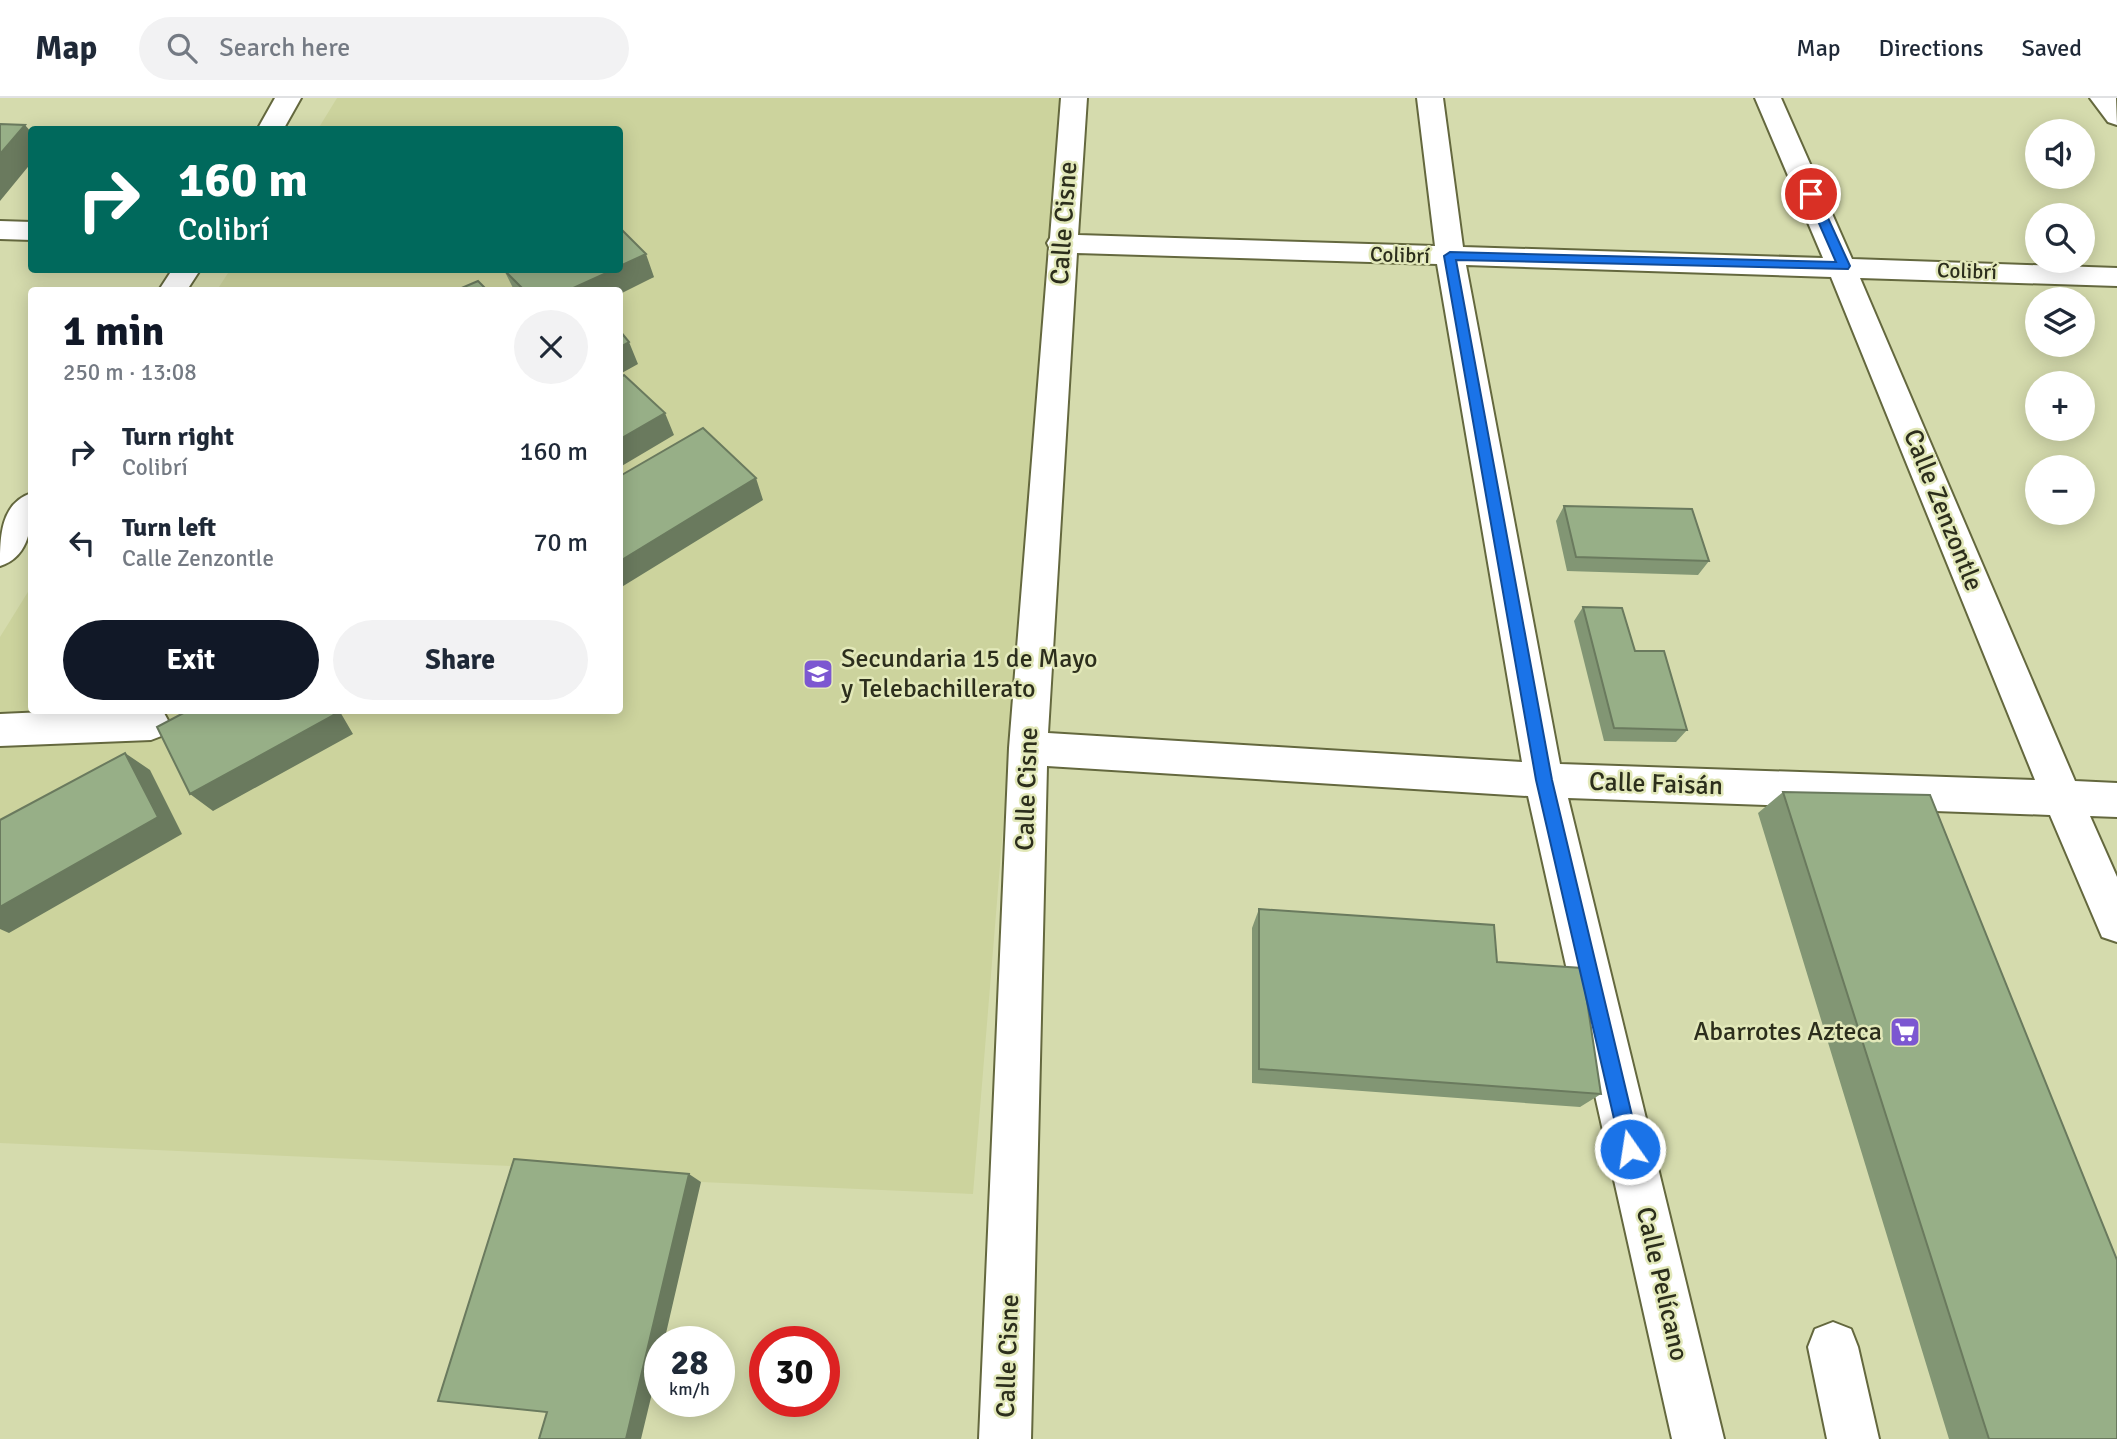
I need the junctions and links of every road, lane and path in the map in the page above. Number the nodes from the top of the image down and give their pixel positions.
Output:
1 (288, 98) edge
2 (1074, 98) edge
3 (1430, 98) edge
4 (1768, 98) edge
5 (2103, 98) edge
6 (2117, 117) edge
7 (272, 126) edge
8 (0, 230) edge
9 (28, 231) edge
10 (1061, 243) junction
11 (1450, 256) junction
12 (1844, 266) junction
13 (2117, 277) edge
14 (28, 511) edge
15 (0, 553) edge
16 (151, 724) dead end
17 (0, 730) edge
18 (1028, 748) junction
19 (1544, 780) junction
20 (2061, 798) junction
21 (2117, 800) edge
22 (2117, 923) edge
23 (1833, 1348) dead end
24 (1005, 1439) edge
25 (1698, 1439) edge
26 (1853, 1439) edge

1 - 7 street
2 - 10 street, Calle Cisne
3 - 11 street, Calle Pelícano
4 - 12 street, Calle Zenzontle
5 - 6 street
8 - 9 street
10 - 11 street, Colibrí
10 - 18 street, Calle Cisne
11 - 12 street, Colibrí
11 - 19 street, Calle Pelícano
12 - 13 street, Colibrí
12 - 20 street, Calle Zenzontle
14 - 15 street
16 - 17 street
18 - 19 street, Calle Faisán
18 - 24 street, Calle Cisne
19 - 20 street, Calle Faisán
19 - 25 street, Calle Pelícano
20 - 21 street, Calle Faisán
20 - 22 street, Calle Zenzontle
23 - 26 street

